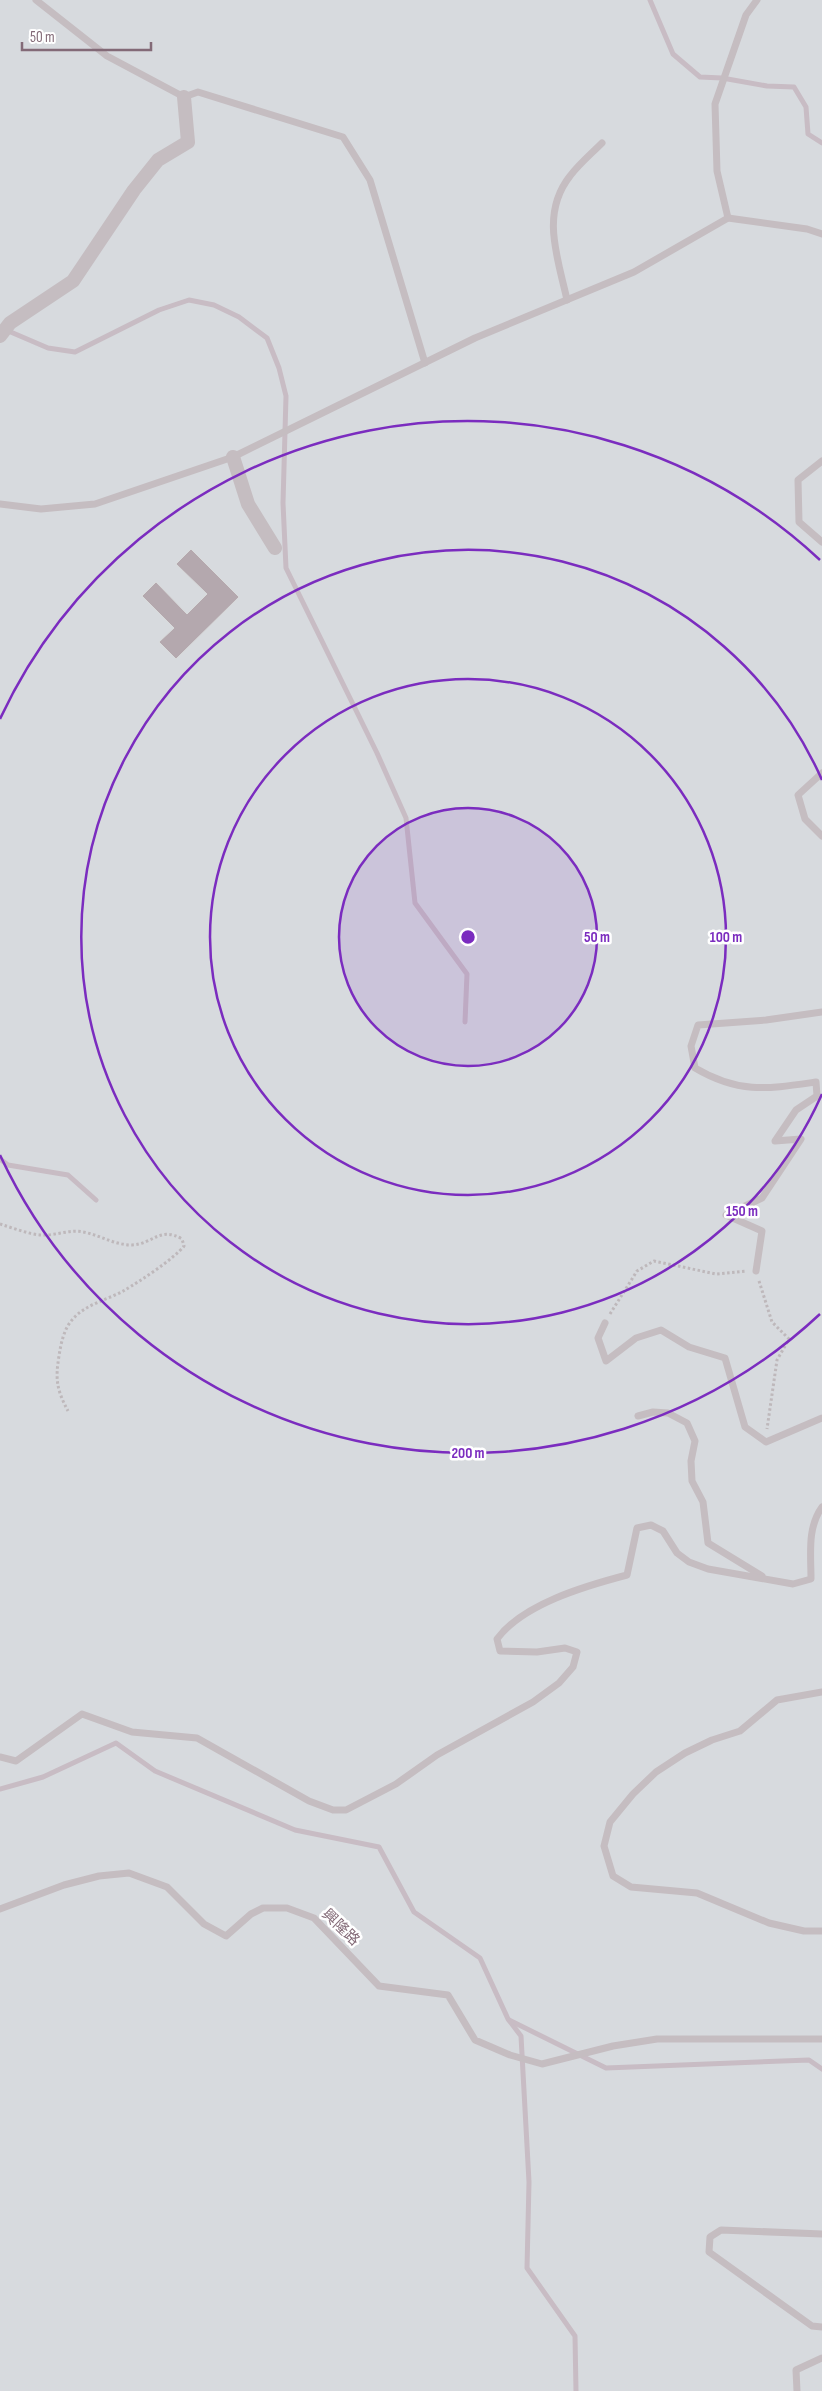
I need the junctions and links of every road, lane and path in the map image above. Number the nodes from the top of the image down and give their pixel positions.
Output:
1 (36, 0) edge
2 (757, 0) edge
3 (184, 97) junction
4 (602, 143) dead end
5 (728, 218) junction
6 (822, 234) edge
7 (567, 300) junction
8 (0, 336) edge
9 (425, 363) junction
10 (233, 457) junction
11 (822, 461) edge
12 (0, 504) edge
13 (822, 542) edge
14 (275, 548) dead end
15 (822, 773) edge
16 (822, 836) edge
17 (822, 1012) edge
18 (0, 1224) edge
19 (756, 1270) junction
20 (605, 1322) joint
21 (68, 1411) dead end
22 (638, 1416) dead end
23 (822, 1418) edge
24 (766, 1442) junction
25 (822, 1507) edge
26 (764, 1578) junction
27 (822, 1692) edge
28 (0, 1757) edge
29 (0, 1909) edge
30 (822, 1932) edge
31 (822, 2039) edge
32 (822, 2234) edge
33 (822, 2327) edge
34 (822, 2358) edge
35 (797, 2391) edge

1 - 3 lane
2 - 5 lane
3 - 8 street
3 - 9 lane
4 - 7 lane
5 - 6 lane
5 - 7 lane
7 - 9 lane
9 - 10 lane
10 - 12 lane
10 - 14 street
11 - 13 lane
15 - 16 lane
17 - 19 lane
18 - 21 path
19 - 20 path
19 - 24 path
20 - 24 lane
22 - 26 lane
23 - 24 lane
25 - 26 lane
26 - 28 lane
27 - 30 lane
29 - 31 lane, 興隆路
32 - 33 lane
34 - 35 lane

